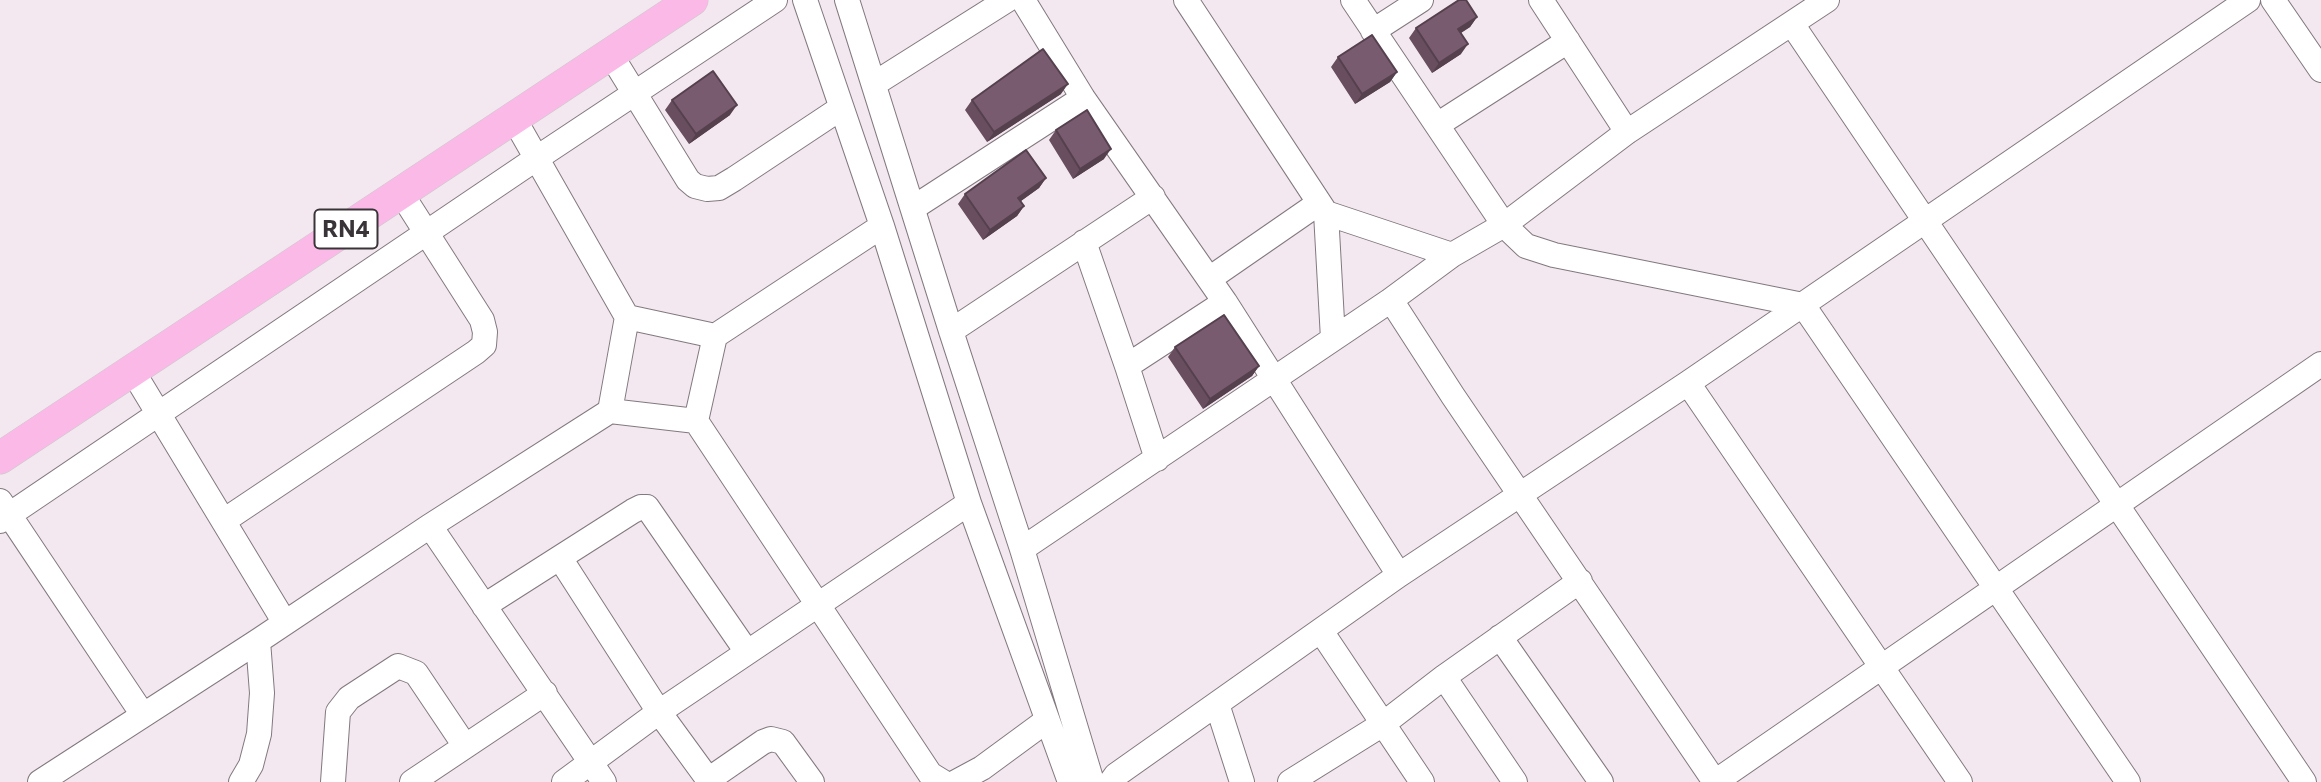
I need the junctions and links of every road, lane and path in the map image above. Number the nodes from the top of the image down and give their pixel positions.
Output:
1 (692, 0) edge
2 (775, 0) edge
3 (806, 0) edge
4 (847, 0) edge
5 (1007, 0) edge
6 (1023, 0) edge
7 (1186, 0) edge
8 (1353, 0) edge
9 (1421, 0) edge
10 (1541, 0) edge
11 (1827, 0) edge
12 (2248, 0) edge
13 (2273, 0) edge
14 (1792, 24) junction
15 (1373, 31) junction
16 (1568, 41) junction
17 (611, 55) junction
18 (2321, 70) edge
19 (874, 84) junction
20 (635, 93) junction
21 (1083, 98) junction
22 (841, 108) junction
23 (513, 117) junction
24 (1437, 125) junction
25 (1627, 132) junction
26 (537, 158) junction
27 (401, 192) junction
28 (1153, 197) junction
29 (913, 208) junction
30 (1322, 208) junction
31 (1926, 221) junction
32 (1504, 225) junction
33 (882, 226) junction
34 (426, 232) junction
35 (1084, 242) junction
36 (1452, 255) junction
37 (1209, 279) junction
38 (1391, 300) junction
39 (1225, 302) junction
40 (1803, 305) junction
41 (627, 317) junction
42 (951, 331) junction
43 (715, 336) junction
44 (1333, 338) junction
45 (2321, 364) edge
46 (1127, 366) junction
47 (132, 370) junction
48 (1274, 378) junction
49 (1688, 383) junction
50 (610, 411) junction
51 (160, 413) junction
52 (696, 421) junction
53 (0, 458) edge
54 (1157, 459) junction
55 (1521, 494) junction
56 (969, 503) junction
57 (2117, 505) junction
58 (3, 512) edge
59 (225, 520) junction
60 (430, 526) junction
61 (1022, 549) junction
62 (560, 558) junction
63 (1399, 575) junction
64 (1580, 581) junction
65 (1995, 589) junction
66 (484, 606) junction
67 (818, 606) junction
68 (285, 622) junction
69 (1321, 631) junction
70 (1500, 637) junction
71 (258, 641) junction
72 (747, 652) junction
73 (1883, 666) junction
74 (1444, 677) junction
75 (545, 693) junction
76 (1217, 704) junction
77 (659, 712) junction
78 (144, 715) junction
79 (1046, 720) junction
80 (1383, 724) junction
81 (466, 746) junction
82 (598, 773) edge
83 (1094, 780) edge
84 (1416, 780) edge
85 (709, 781) edge
86 (40, 782) edge
87 (241, 782) edge
88 (333, 782) edge
89 (412, 782) edge
90 (564, 782) edge
91 (812, 782) edge
92 (943, 782) edge
93 (956, 782) edge
94 (1241, 782) edge
95 (1290, 782) edge
96 (1515, 782) edge
97 (1601, 782) edge
98 (1715, 782) edge
99 (1960, 782) edge
100 (2128, 782) edge
101 (2304, 782) edge

1 - 17 main road, RN4
2 - 20 street
3 - 22 street
4 - 19 street
5 - 19 street
6 - 21 street
7 - 30 street
8 - 15 street
9 - 15 street
10 - 16 street
11 - 14 street
12 - 31 street
13 - 18 street
14 - 25 street
14 - 31 street
15 - 24 street
16 - 24 street
16 - 25 street
17 - 20 street
17 - 23 main road, RN4
19 - 29 street
20 - 22 street
20 - 26 street
21 - 28 street
21 - 29 street
22 - 33 street
23 - 26 street
23 - 27 main road, RN4
24 - 32 street
25 - 32 street
26 - 34 street
26 - 41 street
27 - 34 street
27 - 47 main road, RN4
28 - 35 street
28 - 37 street
29 - 42 street
30 - 36 street
30 - 37 street
30 - 44 street
31 - 40 street
31 - 57 street
32 - 36 street
32 - 40 street
33 - 43 street
33 - 56 street
34 - 51 street
34 - 59 street
35 - 42 street
35 - 46 street
36 - 38 street
37 - 39 street
38 - 44 street
38 - 55 street
39 - 46 street
39 - 48 street
40 - 49 street
40 - 65 street
41 - 43 street
41 - 50 street
42 - 61 street
43 - 52 street
44 - 48 street
45 - 57 street
46 - 54 street
47 - 51 street
47 - 53 main road, RN4
48 - 54 street
48 - 63 street
49 - 55 street
49 - 73 street
50 - 52 street
50 - 60 street
51 - 58 street
51 - 59 street
52 - 67 street
54 - 61 street
55 - 63 street
55 - 64 street
56 - 67 street
56 - 79 street
57 - 65 street
57 - 101 street
58 - 78 street
59 - 68 street
60 - 66 street
60 - 68 street
61 - 83 street
62 - 66 street
62 - 72 street
62 - 77 street
63 - 69 street
64 - 70 street
64 - 98 street
65 - 73 street
65 - 100 street
66 - 75 street
67 - 72 street
67 - 92 street
68 - 71 street
69 - 76 street
69 - 80 street
70 - 74 street
70 - 97 street
71 - 78 street
71 - 87 street
72 - 77 street
73 - 98 street
73 - 99 street
74 - 80 street
74 - 96 street
75 - 81 street
75 - 82 street
76 - 83 street
76 - 94 street
77 - 82 street
77 - 85 street
78 - 86 street
79 - 83 street
79 - 93 street
80 - 84 street
80 - 95 street
81 - 88 street
81 - 89 street
82 - 90 street
85 - 91 street

